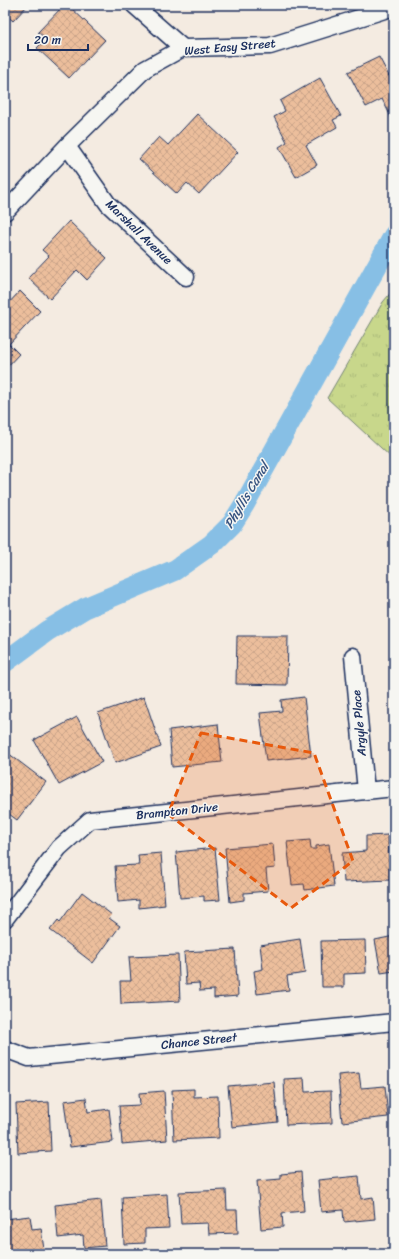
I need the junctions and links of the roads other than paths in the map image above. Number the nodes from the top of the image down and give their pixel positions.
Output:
1 (134, 5) edge
2 (394, 7) edge
3 (183, 48) junction
4 (67, 146) junction
5 (5, 212) edge
6 (186, 277) dead end
7 (353, 656) dead end
8 (394, 788) edge
9 (366, 791) junction
10 (5, 919) edge
11 (394, 1022) edge
12 (5, 1049) edge

1 - 3 street
2 - 3 street, West Easy Street
3 - 4 street, West Easy Street
4 - 5 street, West Easy Street
4 - 6 street, Marshall Avenue
7 - 9 street, Argyle Place
8 - 9 street, Brampton Drive
9 - 10 street, Brampton Drive
11 - 12 street, Chance Street

